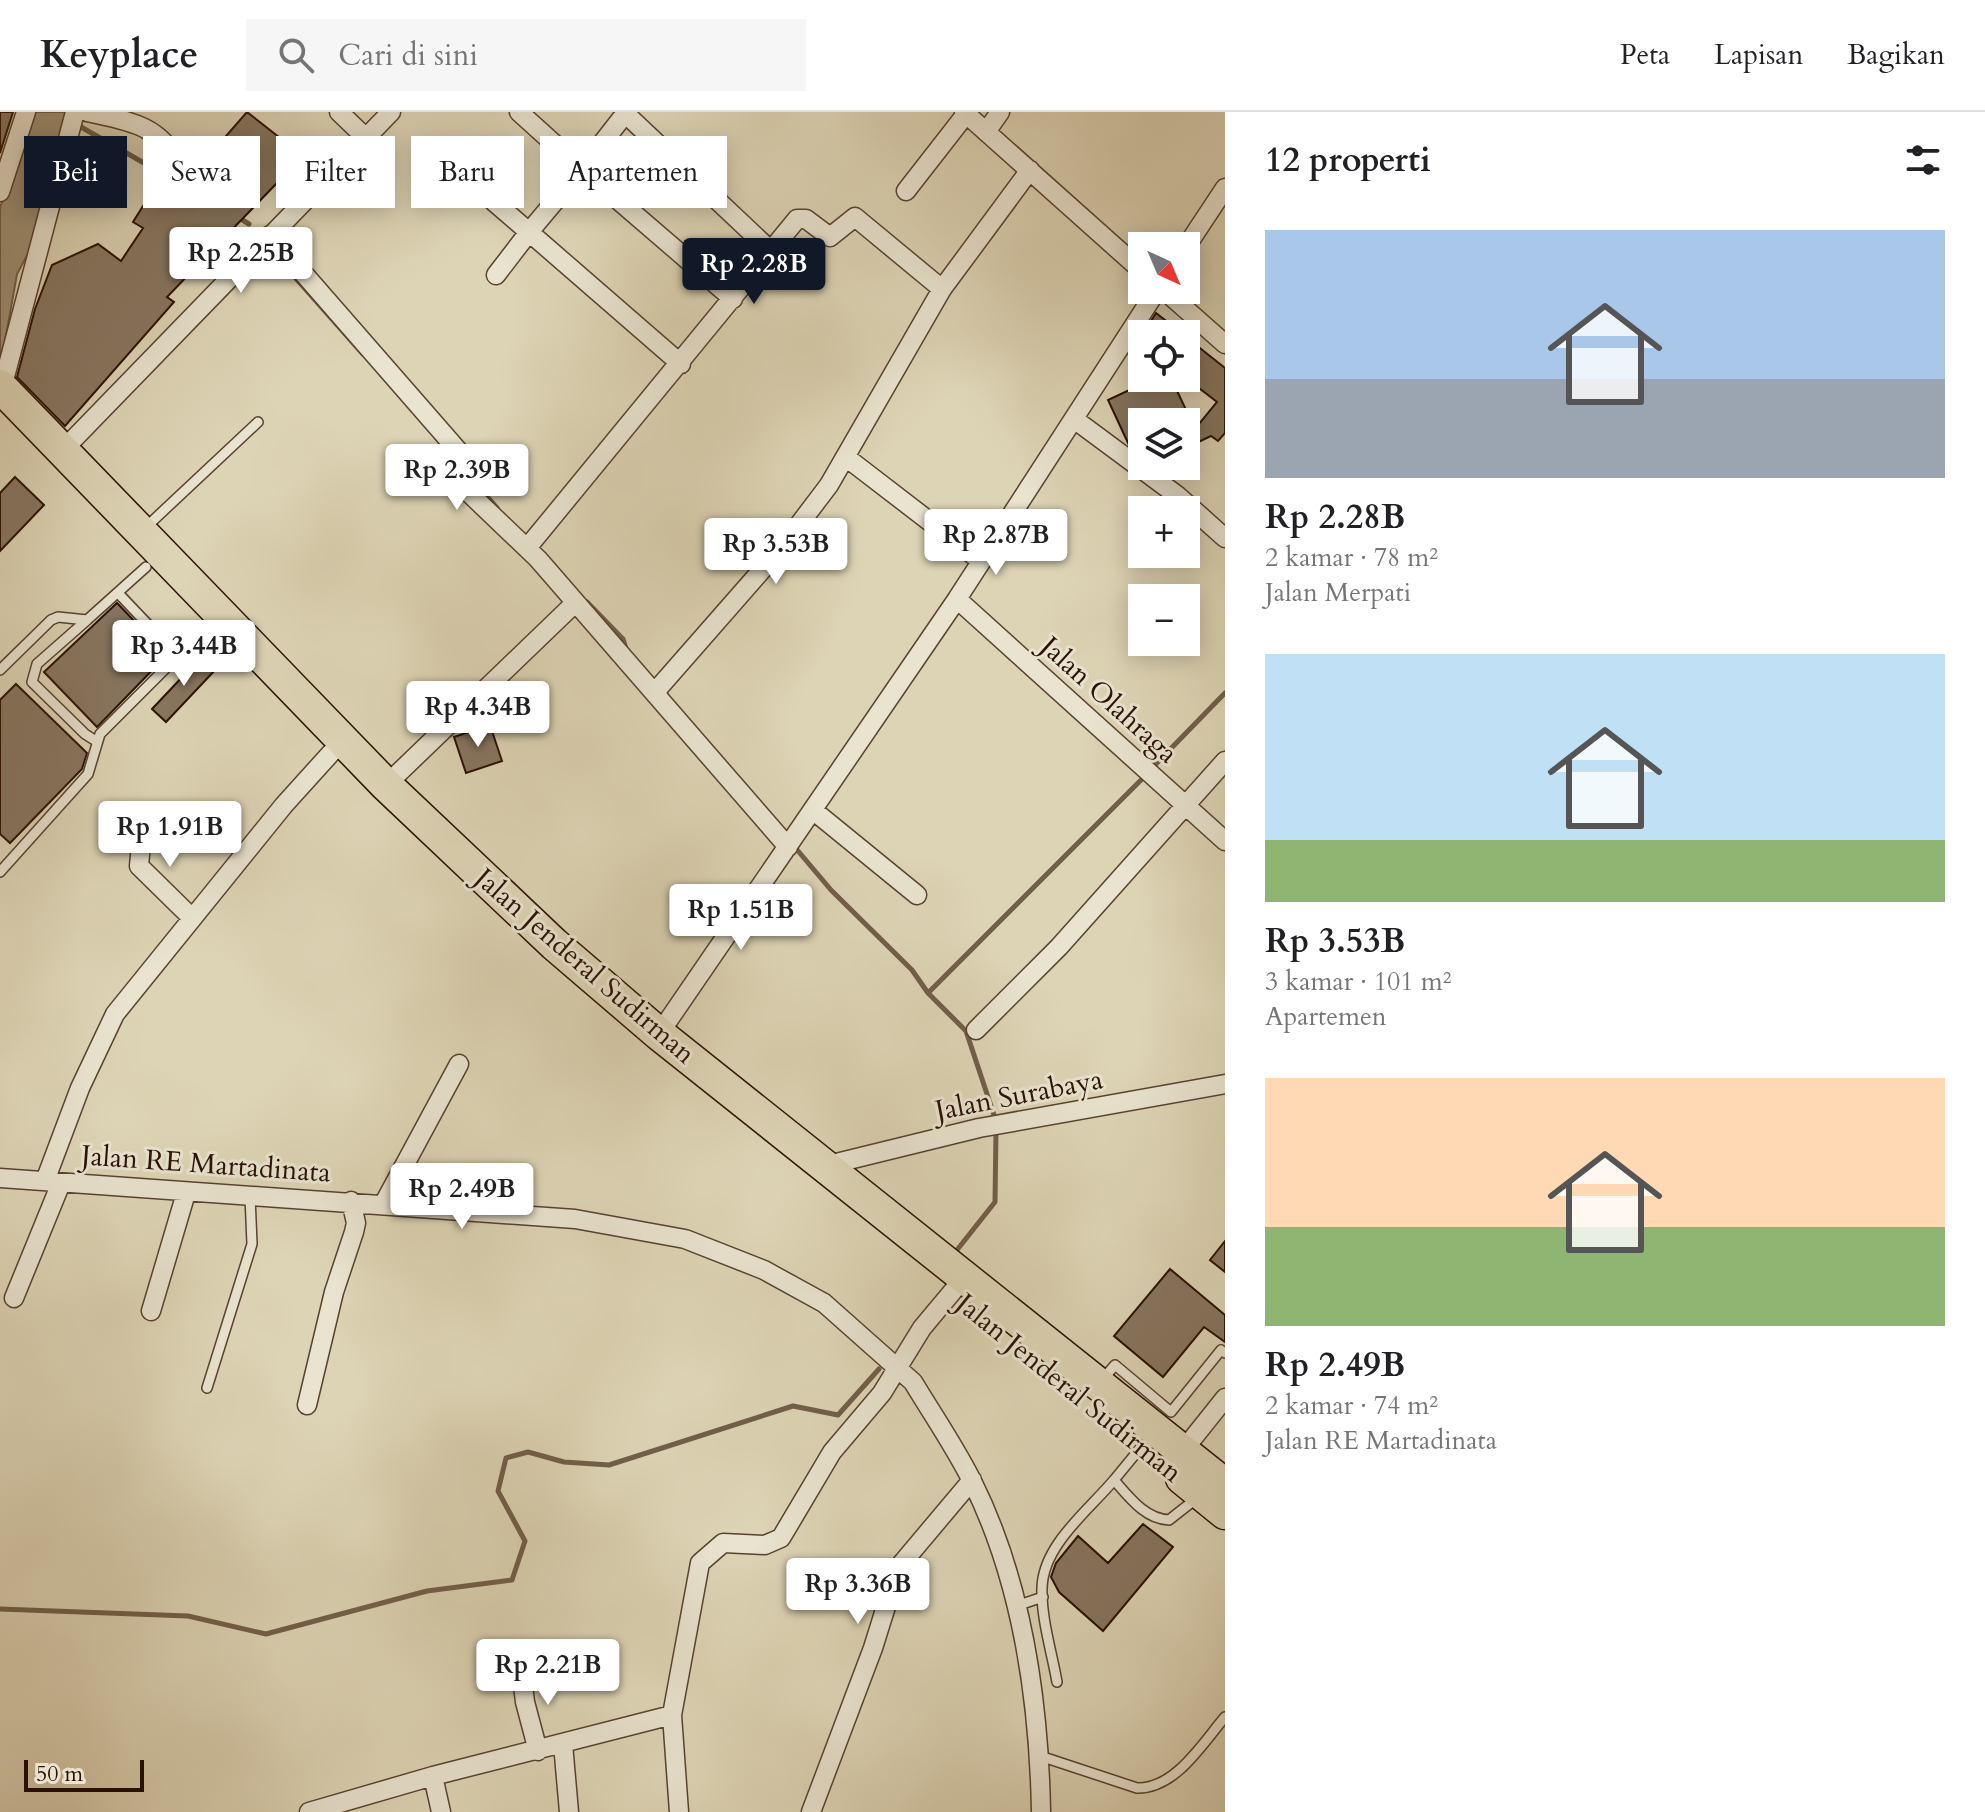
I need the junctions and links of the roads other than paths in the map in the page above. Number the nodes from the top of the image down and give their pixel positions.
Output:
1 (26, 112) edge
2 (75, 112) edge
3 (87, 112) edge
4 (339, 112) edge
5 (391, 112) edge
6 (519, 112) edge
7 (1000, 112) edge
8 (965, 113) edge
9 (986, 132) junction
10 (161, 136) edge
11 (364, 136) edge
12 (366, 136) edge
13 (546, 136) edge
14 (608, 136) edge
15 (649, 136) edge
16 (1030, 170) junction
17 (1225, 188) edge
18 (906, 191) dead end
19 (0, 192) edge
20 (296, 208) edge
21 (501, 208) edge
22 (549, 208) edge
23 (627, 208) edge
24 (725, 208) edge
25 (529, 232) junction
26 (1196, 232) edge
27 (270, 235) junction
28 (771, 251) junction
29 (1128, 258) edge
30 (496, 275) dead end
31 (942, 289) junction
32 (733, 299) junction
33 (1148, 304) edge
34 (1180, 304) edge
35 (1225, 344) edge
36 (681, 364) junction
37 (1, 396) edge
38 (1074, 419) junction
39 (258, 422) dead end
40 (63, 450) junction
41 (847, 458) junction
42 (142, 531) junction
43 (1225, 538) edge
44 (531, 544) junction
45 (981, 561) junction
46 (146, 567) junction
47 (118, 593) junction
48 (957, 599) junction
49 (575, 603) junction
50 (87, 620) junction
51 (214, 620) junction
52 (176, 654) junction
53 (0, 670) edge
54 (659, 688) junction
55 (96, 741) junction
56 (331, 753) junction
57 (1225, 761) edge
58 (386, 785) junction
59 (1183, 806) junction
60 (814, 811) junction
61 (160, 816) dead end
62 (1225, 841) edge
63 (790, 843) junction
64 (0, 872) edge
65 (917, 895) dead end
66 (192, 918) junction
67 (976, 1030) dead end
68 (659, 1034) junction
69 (459, 1064) dead end
70 (1225, 1084) edge
71 (824, 1166) junction
72 (0, 1178) edge
73 (53, 1182) junction
74 (186, 1193) junction
75 (250, 1196) junction
76 (351, 1201) junction
77 (383, 1205) junction
78 (956, 1286) junction
79 (14, 1298) dead end
80 (151, 1311) dead end
81 (1225, 1353) edge
82 (901, 1367) junction
83 (1099, 1385) junction
84 (207, 1388) dead end
85 (1225, 1398) edge
86 (307, 1405) dead end
87 (1142, 1446) junction
88 (1176, 1459) junction
89 (972, 1480) junction
90 (1114, 1480) junction
91 (1216, 1492) edge
92 (1043, 1597) junction
93 (1016, 1606) junction
94 (521, 1668) dead end
95 (1057, 1682) dead end
96 (672, 1715) junction
97 (1225, 1717) edge
98 (563, 1744) junction
99 (538, 1751) junction
100 (1040, 1756) junction
101 (433, 1776) junction
102 (339, 1808) edge
103 (309, 1812) edge
104 (441, 1812) edge
105 (569, 1812) edge
106 (679, 1812) edge
107 (811, 1812) edge
108 (1041, 1812) edge

1 - 19 street
2 - 37 street
3 - 10 street
4 - 11 street
5 - 12 street
6 - 13 street
7 - 9 street
8 - 9 street
8 - 18 street
9 - 16 street
14 - 15 street
16 - 29 street
16 - 31 street
17 - 26 street
20 - 27 street
21 - 25 street
22 - 25 street
23 - 32 street
24 - 28 street
25 - 30 street
25 - 36 street
27 - 40 street
27 - 44 street
28 - 31 street
28 - 32 street
31 - 41 street
32 - 36 street
33 - 38 street
34 - 35 street
36 - 44 street
37 - 40 highway, Jalan Jenderal Sudirman
37 - 46 highway, Jalan Jenderal Sudirman
38 - 43 street
38 - 45 street
39 - 42 lane
40 - 42 highway, Jalan Jenderal Sudirman
41 - 45 street
41 - 54 street
42 - 51 highway, Jalan Jenderal Sudirman
44 - 49 street
45 - 48 street
46 - 47 lane
46 - 51 highway, Jalan Jenderal Sudirman
47 - 50 lane
47 - 52 lane
48 - 59 street, Jalan Olahraga
48 - 60 street
49 - 54 street
49 - 58 street
50 - 53 lane
50 - 55 lane
51 - 52 lane
51 - 56 highway, Jalan Jenderal Sudirman
51 - 58 highway, Jalan Jenderal Sudirman
52 - 55 lane
54 - 63 street
55 - 64 lane
56 - 66 street
56 - 78 highway, Jalan Jenderal Sudirman
57 - 59 street
58 - 68 highway, Jalan Jenderal Sudirman
59 - 62 street, Jalan Olahraga
59 - 67 street
60 - 63 street
60 - 65 street
61 - 66 street
63 - 68 street
66 - 73 street
68 - 71 highway, Jalan Jenderal Sudirman
69 - 77 street
70 - 71 street, Jalan Surabaya
71 - 78 highway, Jalan Jenderal Sudirman
72 - 73 street, Jalan RE Martadinata
73 - 74 street, Jalan RE Martadinata
73 - 79 street
74 - 75 street, Jalan RE Martadinata
74 - 80 street
75 - 76 street, Jalan RE Martadinata
75 - 84 lane
76 - 77 street, Jalan RE Martadinata
76 - 86 street
77 - 82 street, Jalan RE Martadinata
78 - 82 street
78 - 83 highway, Jalan Jenderal Sudirman
78 - 87 highway, Jalan Jenderal Sudirman
81 - 83 lane
82 - 89 street, Jalan RE Martadinata
82 - 96 street
83 - 88 highway, Jalan Jenderal Sudirman
85 - 88 street
87 - 88 highway, Jalan Jenderal Sudirman
87 - 90 lane
88 - 91 highway, Jalan Jenderal Sudirman
89 - 93 street, Jalan RE Martadinata
89 - 107 street
90 - 91 lane
90 - 92 lane
92 - 93 lane
92 - 95 lane
93 - 100 street, Jalan RE Martadinata
94 - 99 street
96 - 98 street
96 - 106 street
97 - 100 lane
98 - 99 street
98 - 105 street
99 - 101 street
100 - 108 street, Jalan RE Martadinata
101 - 102 street
101 - 104 street
102 - 103 street

